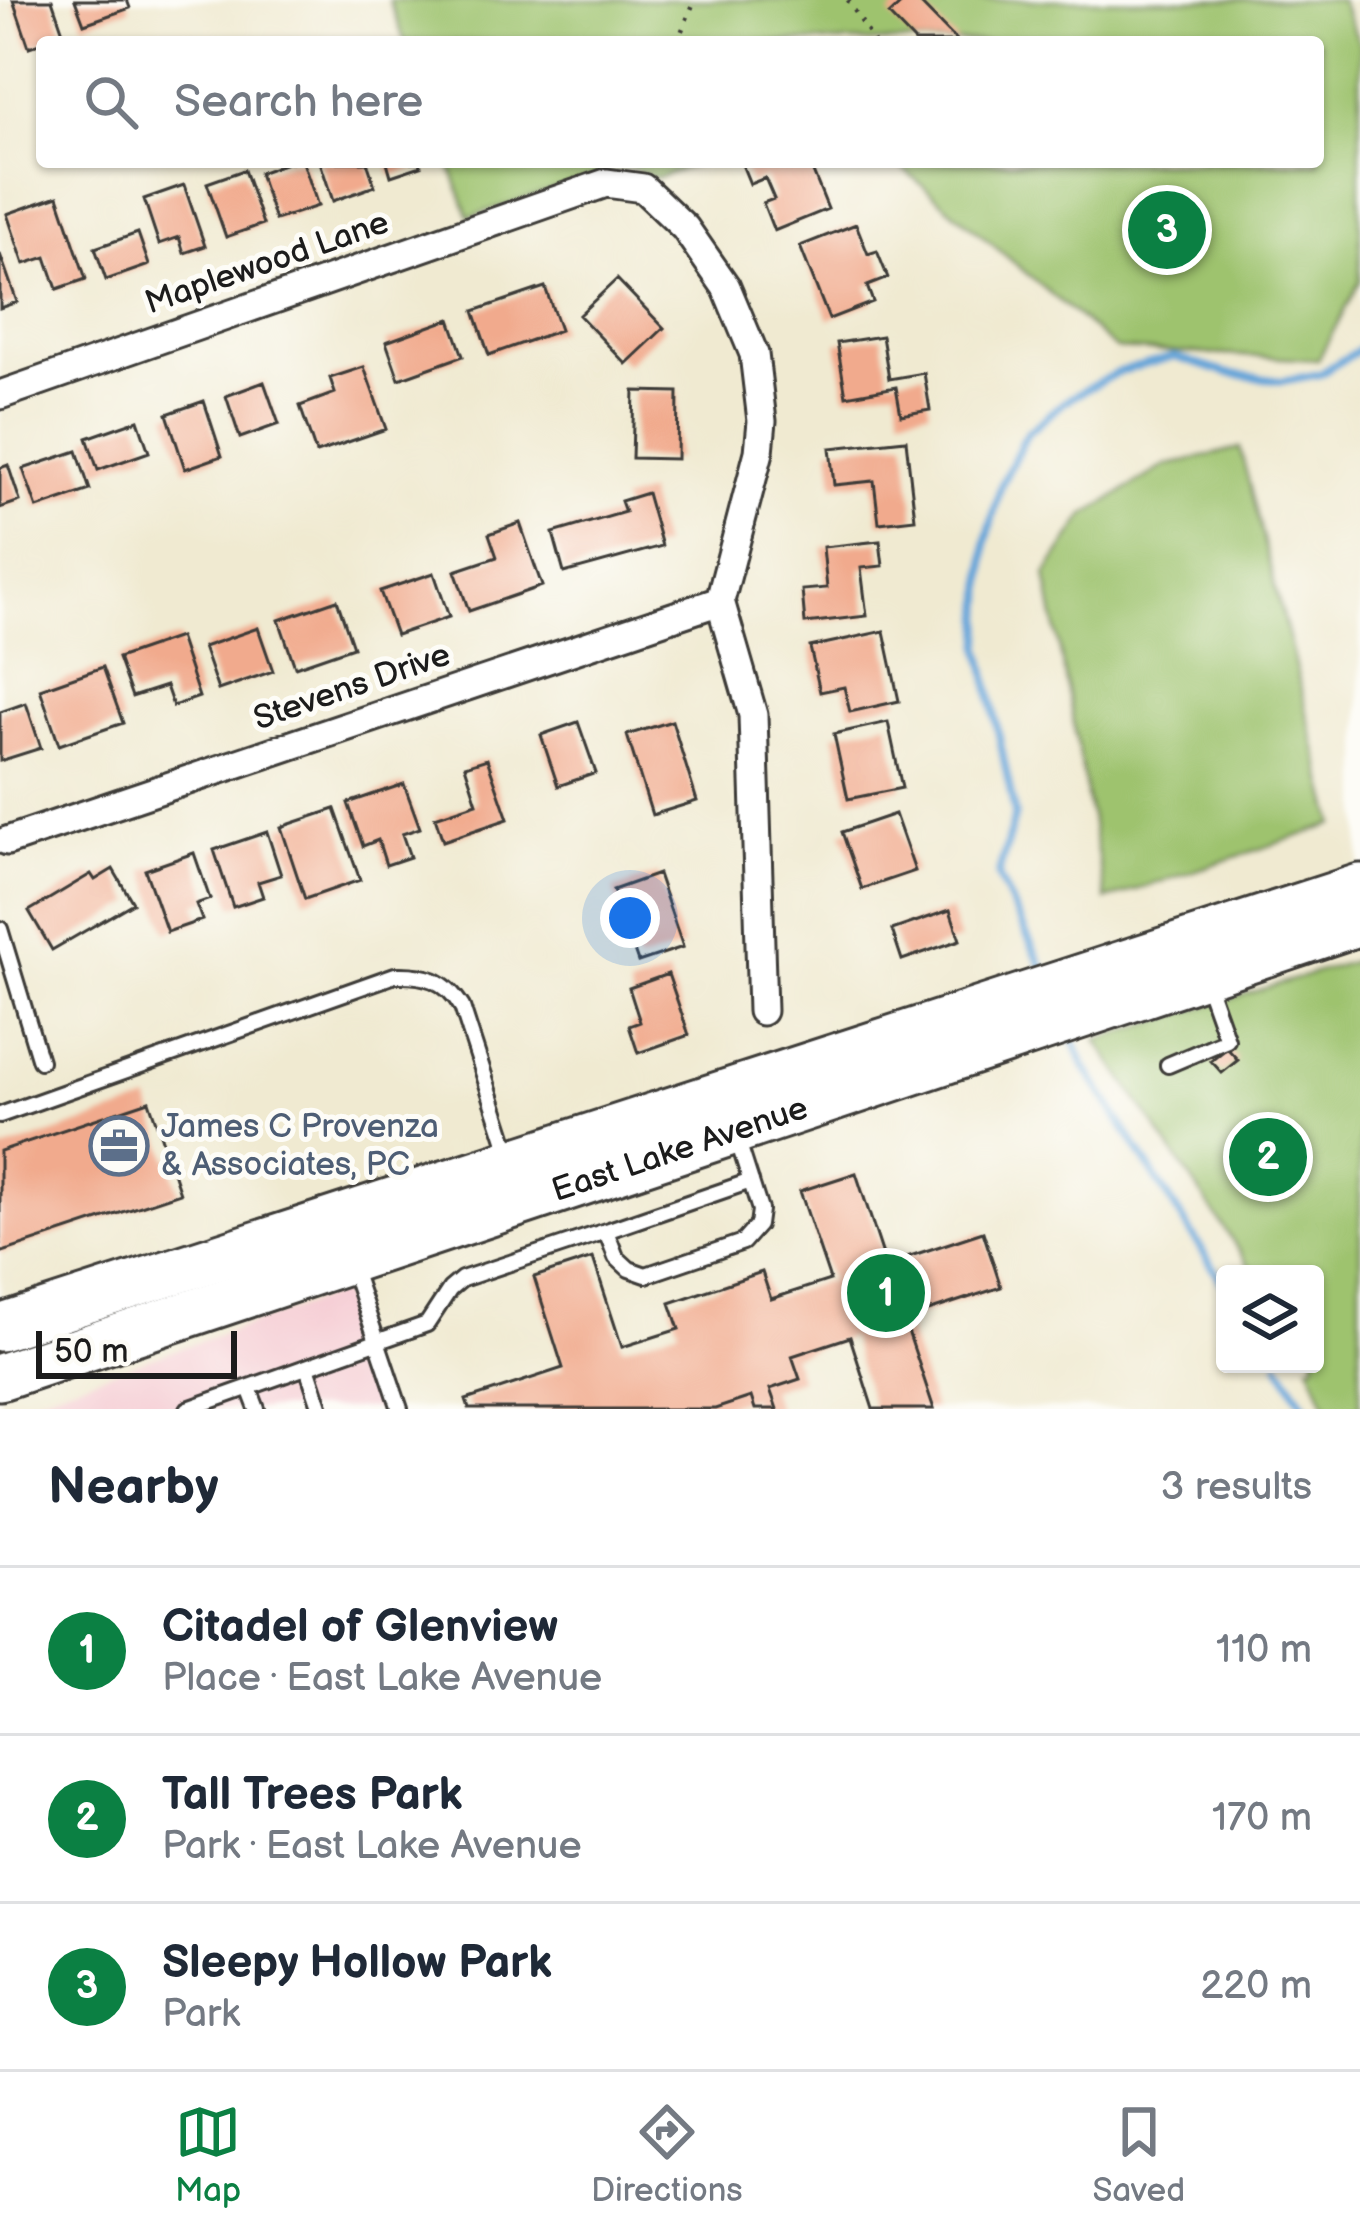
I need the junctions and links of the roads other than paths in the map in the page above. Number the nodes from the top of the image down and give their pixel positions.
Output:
1 (0, 395) edge
2 (720, 602) junction
3 (7, 841) dead end
4 (1360, 886) edge
5 (1360, 922) edge
6 (0, 929) edge
7 (1204, 973) junction
8 (1092, 993) junction
9 (762, 1011) dead end
10 (1030, 1013) junction
11 (40, 1061) dead end
12 (1168, 1065) dead end
13 (0, 1115) edge
14 (734, 1130) junction
15 (512, 1160) junction
16 (751, 1180) junction
17 (606, 1231) junction
18 (349, 1259) junction
19 (7, 1323) edge
20 (377, 1342) junction
21 (307, 1367) junction
22 (0, 1377) edge
23 (249, 1388) junction
24 (188, 1409) edge
25 (257, 1409) edge
26 (321, 1409) edge
27 (400, 1409) edge

1 - 2 street, Maplewood Lane
2 - 3 street, Stevens Drive
2 - 9 street
4 - 8 main road, East Lake Avenue
5 - 7 main road, East Lake Avenue
6 - 11 lane
7 - 8 main road, East Lake Avenue
7 - 12 lane
8 - 10 main road, East Lake Avenue
10 - 14 main road, East Lake Avenue
10 - 15 main road, East Lake Avenue
13 - 15 lane
14 - 16 lane
14 - 18 main road, East Lake Avenue
15 - 19 main road, East Lake Avenue
16 - 17 lane
16 - 17 lane
17 - 20 lane
18 - 20 lane
18 - 22 main road, East Lake Avenue
20 - 21 lane
20 - 27 lane
21 - 23 lane
21 - 26 lane
23 - 24 lane
23 - 25 lane

